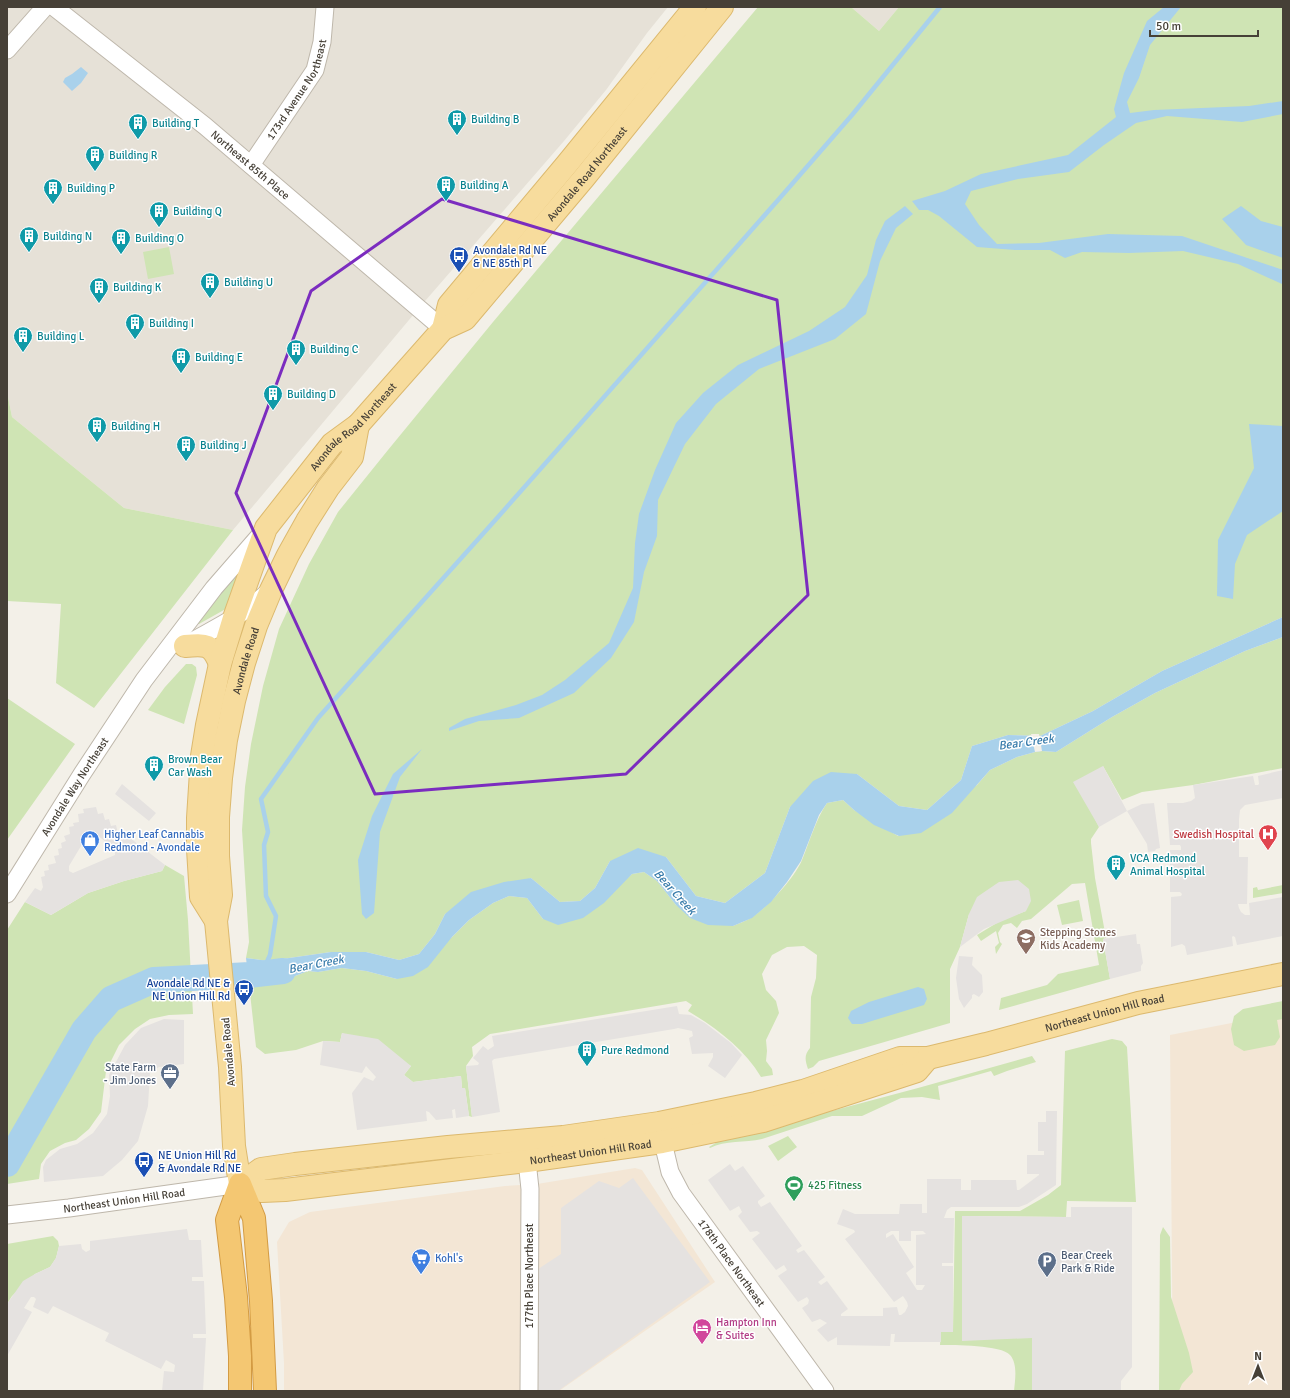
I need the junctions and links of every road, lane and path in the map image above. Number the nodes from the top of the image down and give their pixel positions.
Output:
1 (45, 7) edge
2 (54, 7) edge
3 (324, 7) edge
4 (695, 7) edge
5 (722, 7) edge
6 (7, 50) edge
7 (252, 165) junction
8 (442, 329) junction
9 (358, 425) junction
10 (266, 528) junction
11 (270, 590) junction
12 (234, 618) junction
13 (184, 646) junction
14 (220, 664) junction
15 (144, 680) junction
16 (7, 894) edge
17 (216, 920) junction
18 (1283, 974) edge
19 (661, 1133) junction
20 (527, 1161) junction
21 (240, 1184) junction
22 (7, 1216) edge
23 (236, 1297) junction
24 (227, 1391) edge
25 (240, 1391) edge
26 (265, 1391) edge
27 (529, 1391) edge
28 (825, 1391) edge

1 - 6 street
2 - 7 street, Northeast 85th Place
3 - 7 street, 173rd Avenue Northeast
4 - 8 main road, Avondale Road Northeast
5 - 8 main road, Avondale Road Northeast
7 - 8 street, Northeast 85th Place
8 - 9 main road, Avondale Road Northeast
9 - 10 main road, Avondale Road Northeast
9 - 11 main road, Avondale Road
10 - 12 main road, Avondale Road
10 - 15 street, Avondale Way Northeast
11 - 12 street, Avondale Way Northeast
11 - 17 main road, Avondale Road
12 - 13 street, Avondale Way Northeast
12 - 14 main road, Avondale Road
13 - 14 main road
13 - 15 street, Avondale Way Northeast
14 - 17 main road, Avondale Road
15 - 16 street, Avondale Way Northeast
17 - 21 main road, Avondale Road
18 - 19 main road, Northeast Union Hill Road
19 - 20 main road, Northeast Union Hill Road
19 - 21 main road, Northeast Union Hill Road
19 - 28 street, 178th Place Northeast
20 - 21 main road, Northeast Union Hill Road
20 - 27 street, 177th Place Northeast
21 - 22 street, Northeast Union Hill Road
21 - 23 highway
21 - 26 highway
23 - 24 highway
23 - 25 highway

